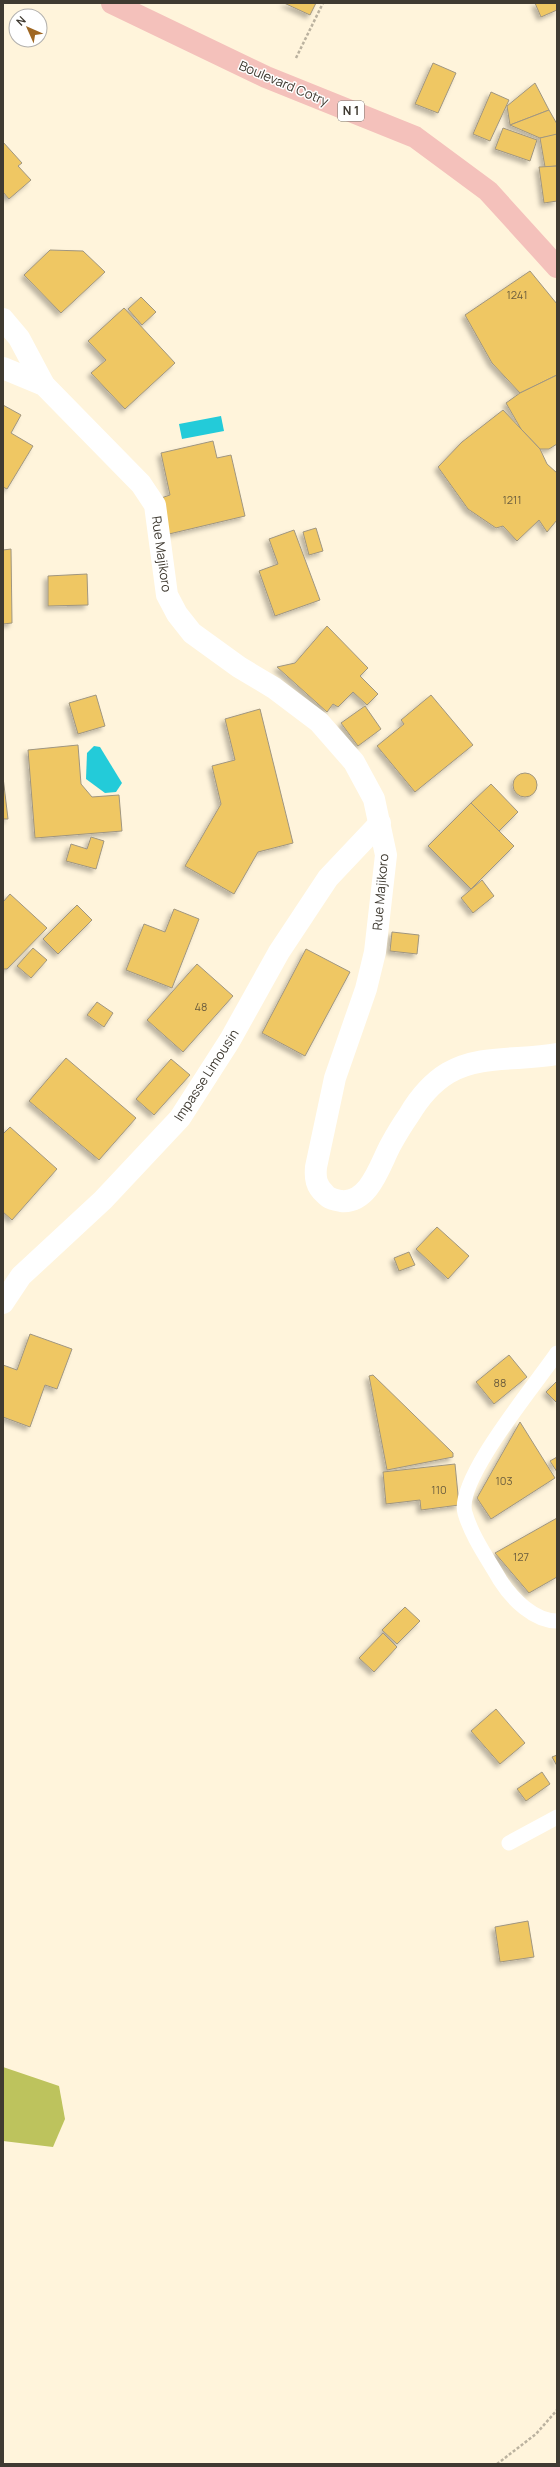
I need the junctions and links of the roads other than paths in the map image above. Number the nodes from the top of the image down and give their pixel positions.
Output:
1 (112, 3) edge
2 (557, 267) edge
3 (3, 319) edge
4 (3, 368) edge
5 (44, 385) junction
6 (380, 823) junction
7 (557, 1054) edge
8 (3, 1303) edge
9 (557, 1353) edge
10 (557, 1621) edge
11 (557, 1817) edge
12 (509, 1843) dead end

1 - 2 main road, Boulevard Cotry / N 1
3 - 5 street
4 - 5 street, Rue Majikoro
5 - 6 street, Rue Majikoro
6 - 7 street, Rue Majikoro
6 - 8 street, Impasse Limousin
9 - 10 lane
11 - 12 lane

